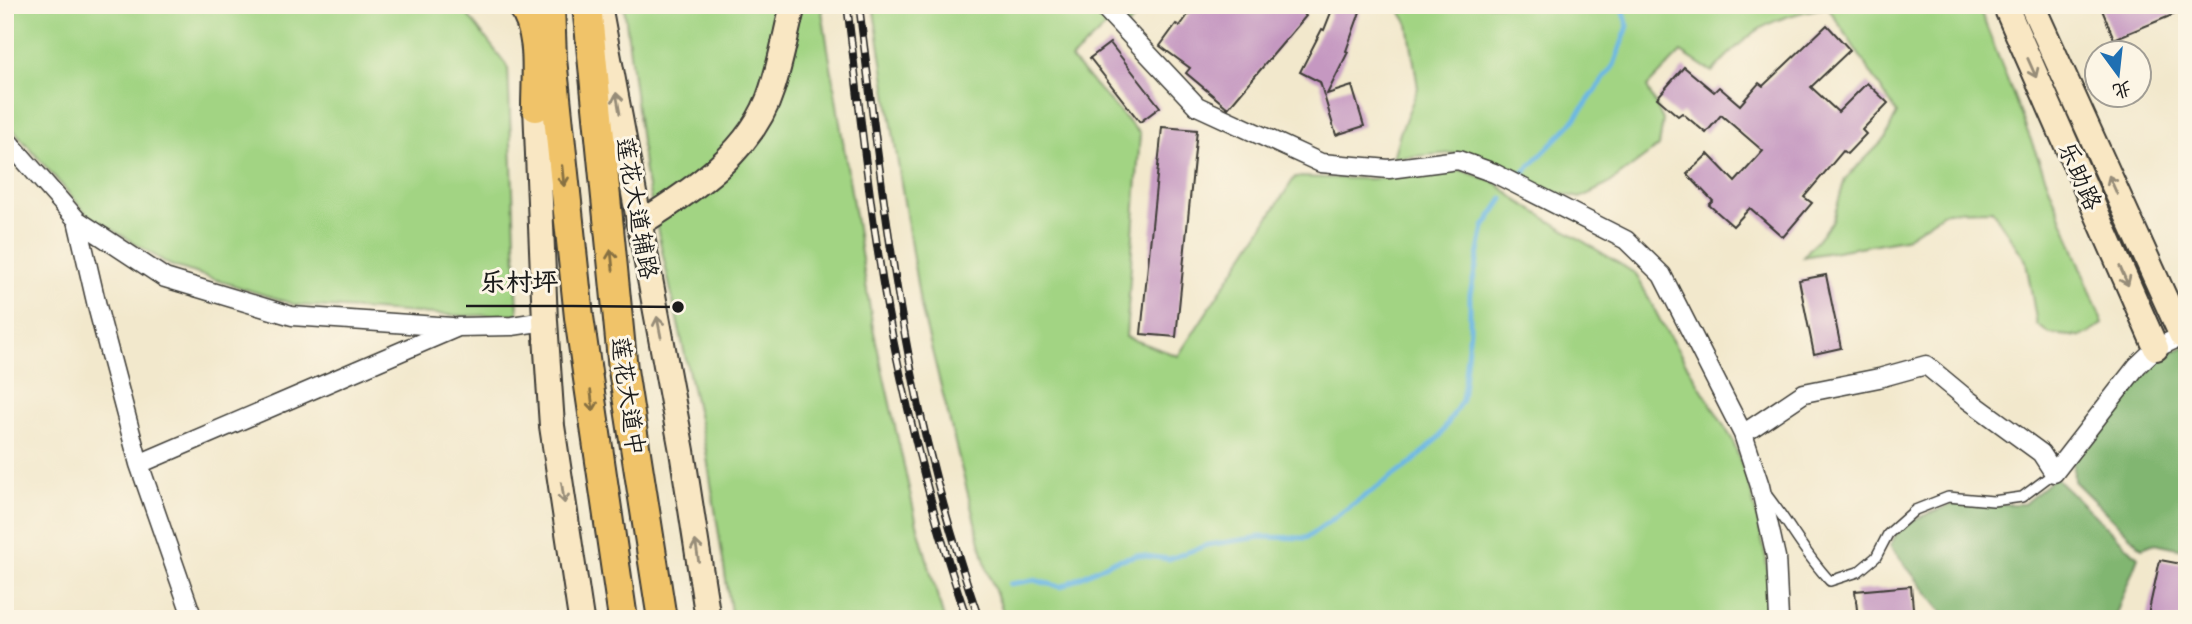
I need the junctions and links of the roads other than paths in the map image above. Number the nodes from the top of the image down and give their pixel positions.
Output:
1 (521, 5) edge
2 (550, 5) edge
3 (587, 5) edge
4 (599, 5) edge
5 (793, 5) edge
6 (1102, 5) edge
7 (2005, 5) edge
8 (2032, 5) edge
9 (552, 59) junction
10 (536, 107) junction
11 (5, 138) edge
12 (77, 220) junction
13 (639, 224) junction
14 (545, 321) junction
15 (458, 327) junction
16 (2182, 337) joint
17 (2156, 348) junction
18 (1743, 434) junction
19 (139, 464) junction
20 (2054, 473) junction
21 (1760, 486) junction
22 (193, 619) edge
23 (581, 619) edge
24 (623, 619) edge
25 (662, 619) edge
26 (708, 619) edge
27 (1779, 619) edge

1 - 10 main road
2 - 9 main road, 莲花大道中
25 -> 3 main road, 莲花大道中
13 -> 4 street, 莲花大道辅路
5 - 13 street
6 - 18 street
7 -> 17 street, 乐助路
16 -> 8 street, 乐助路
9 - 10 main road
9 -> 24 main road, 莲花大道中
10 - 14 street
11 - 12 street
12 - 15 street
12 - 19 street
26 -> 13 street, 莲花大道辅路
14 - 15 street
14 -> 23 street
15 - 19 street
16 - 17 street
17 - 20 street
18 - 20 street
18 - 21 street
19 - 22 street
20 - 21 lane
21 - 27 street

